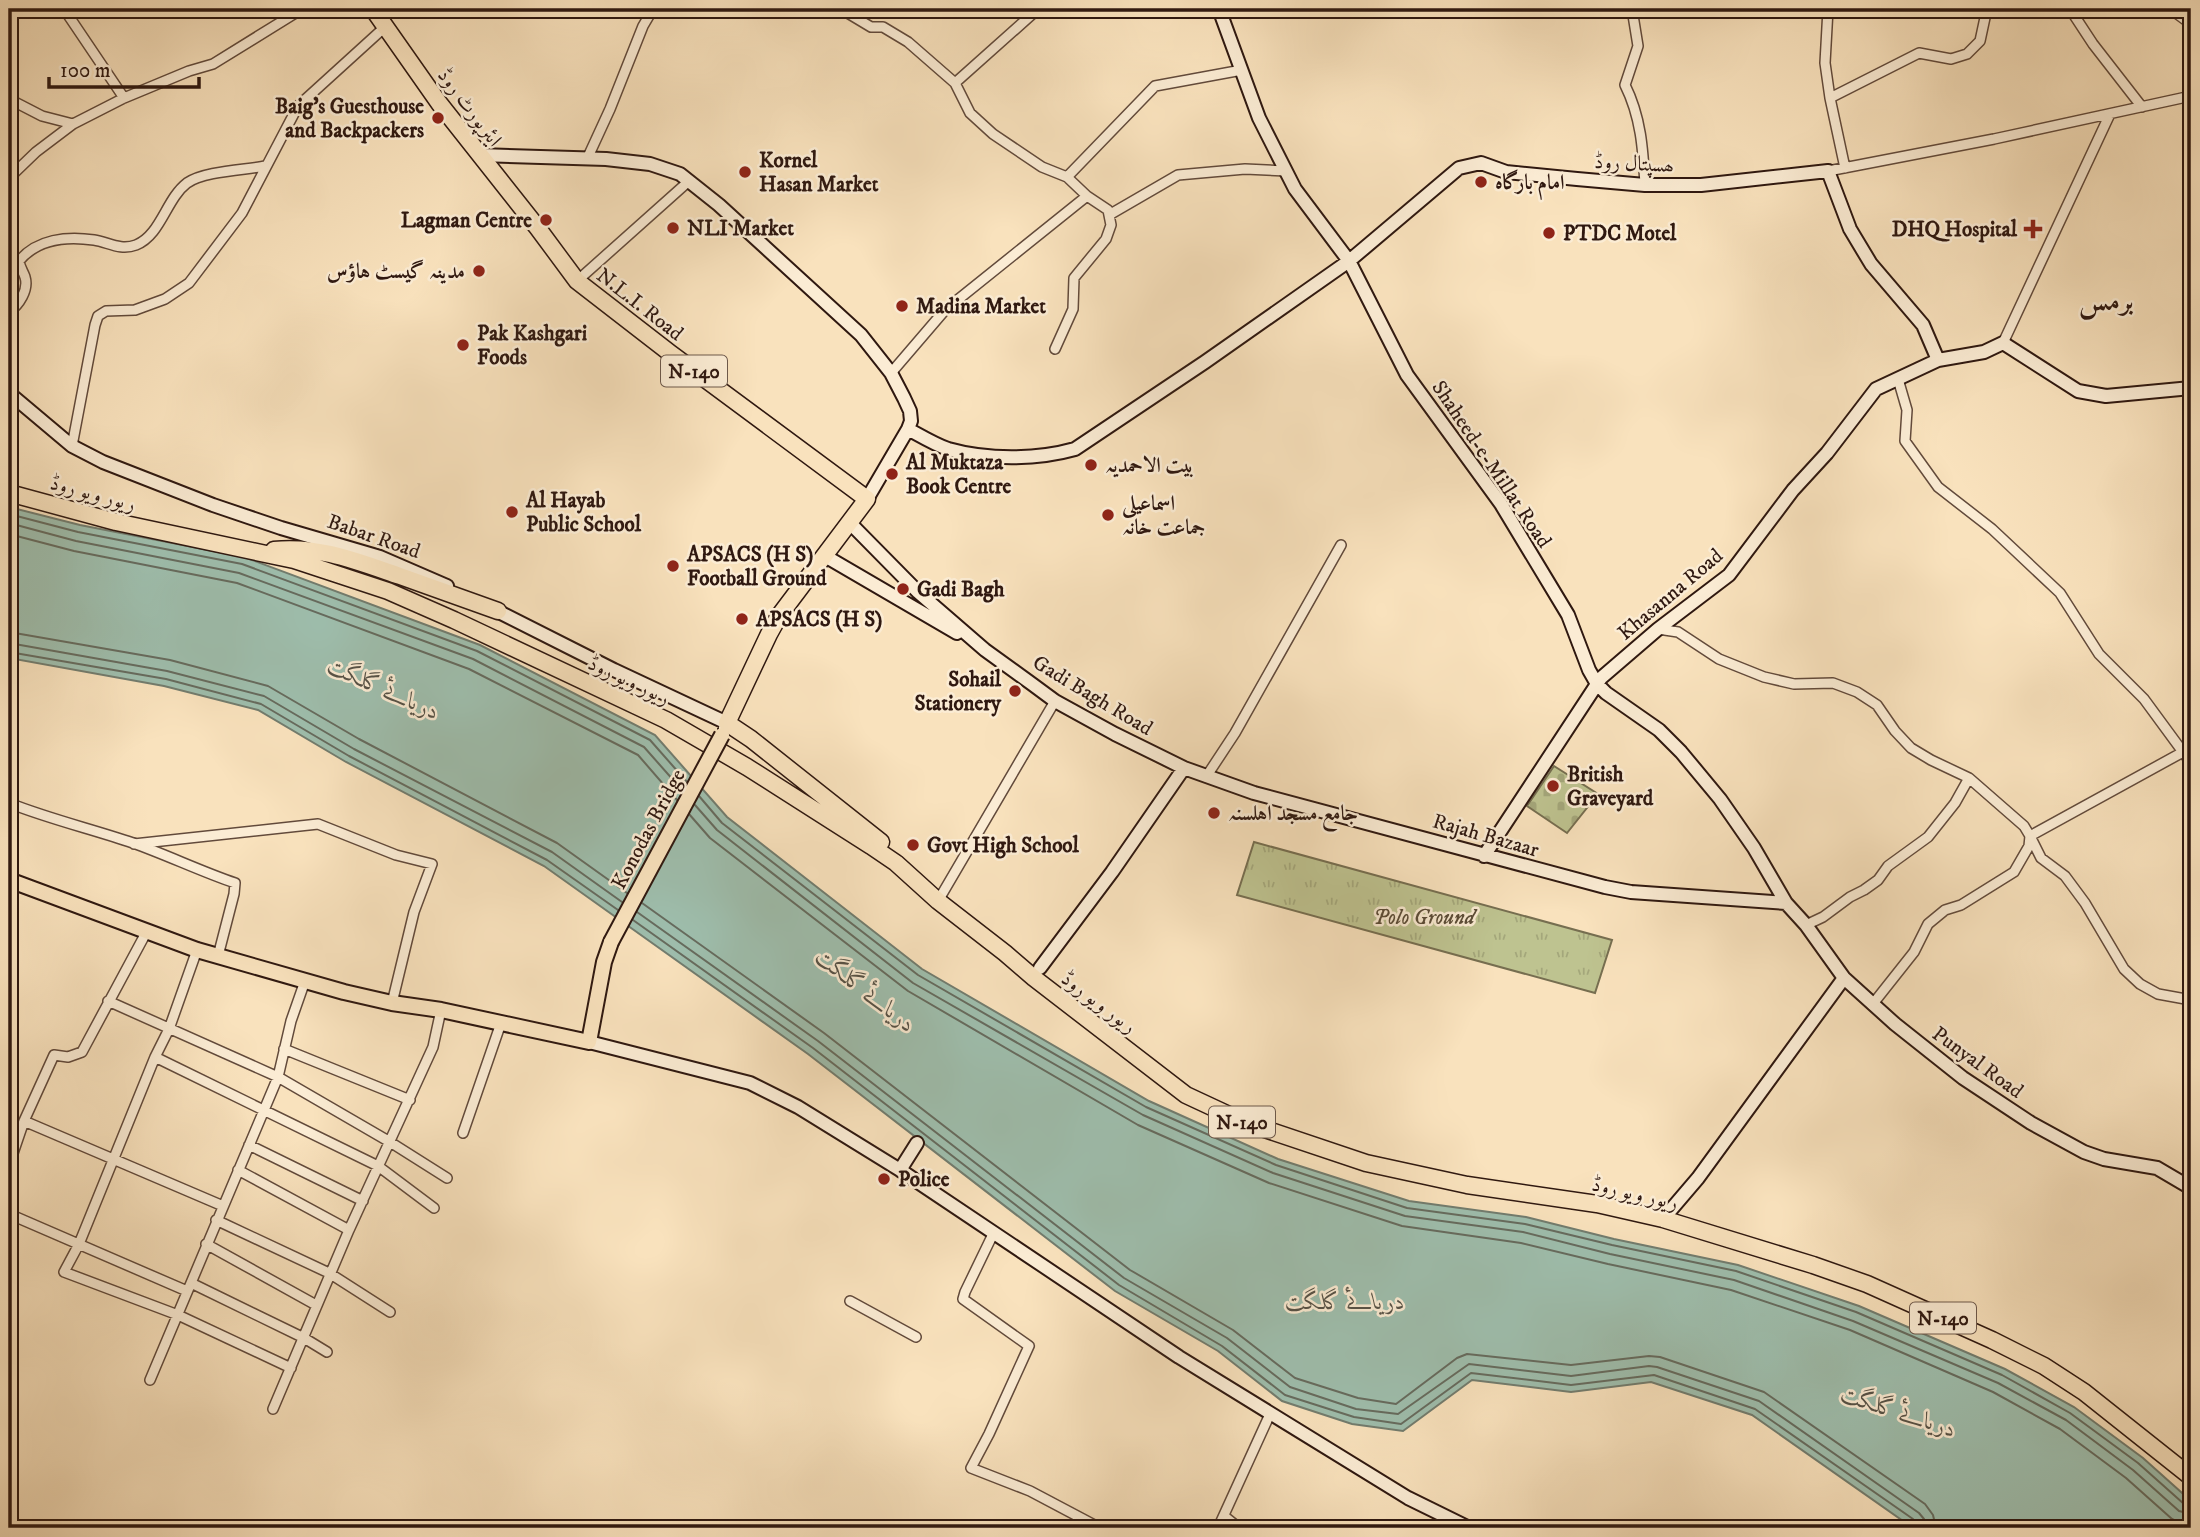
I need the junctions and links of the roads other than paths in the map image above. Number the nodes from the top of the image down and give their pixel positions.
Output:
1 (64, 9) edge
2 (302, 9) edge
3 (373, 9) edge
4 (653, 9) edge
5 (841, 9) edge
6 (1038, 9) edge
7 (1219, 9) edge
8 (1632, 9) edge
9 (1828, 9) edge
10 (1990, 9) edge
11 (2070, 9) edge
12 (2174, 9) edge
13 (2191, 24) edge
14 (386, 26) junction
15 (1242, 70) junction
16 (956, 83) junction
17 (2191, 96) edge
18 (124, 98) junction
19 (1830, 98) junction
20 (9, 99) edge
21 (2142, 107) junction
22 (2110, 114) junction
23 (73, 124) junction
24 (480, 155) junction
25 (587, 159) junction
26 (266, 166) junction
27 (1845, 168) junction
28 (1286, 171) junction
29 (1828, 171) junction
30 (9, 177) edge
31 (1067, 177) junction
32 (690, 181) junction
33 (1645, 185) junction
34 (1087, 196) junction
35 (1109, 215) junction
36 (537, 227) joint
37 (1349, 261) junction
38 (577, 282) junction
39 (9, 312) edge
40 (2003, 343) junction
41 (1055, 349) dead end
42 (1938, 360) junction
43 (891, 373) junction
44 (1898, 379) junction
45 (2191, 388) edge
46 (9, 393) edge
47 (908, 429) junction
48 (72, 446) junction
49 (9, 493) edge
50 (867, 499) junction
51 (849, 522) junction
52 (1341, 545) dead end
53 (261, 552) junction
54 (825, 556) junction
55 (918, 593) junction
56 (909, 605) junction
57 (498, 611) junction
58 (1658, 629) junction
59 (985, 650) junction
60 (1597, 684) junction
61 (1055, 701) junction
62 (724, 729) junction
63 (2183, 752) junction
64 (2191, 763) edge
65 (1184, 768) junction
66 (1206, 777) junction
67 (1969, 778) junction
68 (9, 803) edge
69 (2030, 836) junction
70 (134, 844) junction
71 (1484, 856) junction
72 (896, 863) junction
73 (9, 880) edge
74 (937, 901) junction
75 (1786, 903) junction
76 (1806, 925) junction
77 (147, 931) junction
78 (197, 950) junction
79 (218, 956) junction
80 (1040, 968) dead end
81 (1844, 978) junction
82 (304, 981) junction
83 (2191, 1000) edge
84 (108, 1001) junction
85 (392, 1003) junction
86 (1872, 1005) junction
87 (441, 1010) junction
88 (501, 1023) junction
89 (169, 1029) junction
90 (589, 1042) junction
91 (284, 1049) junction
92 (155, 1058) junction
93 (278, 1077) junction
94 (410, 1100) junction
95 (263, 1109) junction
96 (24, 1121) junction
97 (463, 1133) dead end
98 (390, 1142) junction
99 (917, 1143) dead end
100 (249, 1145) junction
101 (113, 1159) junction
102 (9, 1165) edge
103 (378, 1166) junction
104 (238, 1170) junction
105 (900, 1170) junction
106 (447, 1178) dead end
107 (2191, 1188) edge
108 (363, 1201) junction
109 (223, 1206) junction
110 (434, 1208) dead end
111 (9, 1214) edge
112 (1663, 1219) junction
113 (216, 1220) junction
114 (349, 1230) junction
115 (994, 1233) junction
116 (79, 1244) junction
117 (206, 1244) junction
118 (330, 1273) junction
119 (189, 1287) junction
120 (850, 1301) dead end
121 (316, 1305) junction
122 (390, 1312) dead end
123 (178, 1315) junction
124 (916, 1337) dead end
125 (304, 1338) junction
126 (327, 1352) dead end
127 (291, 1368) junction
128 (150, 1380) dead end
129 (273, 1409) dead end
130 (1270, 1414) junction
131 (2191, 1477) edge
132 (1224, 1516) junction
133 (1100, 1528) edge
134 (1218, 1528) edge
135 (1239, 1528) edge
136 (1469, 1528) edge

1 - 18 street
2 - 18 street
3 - 14 highway, ایئرپورٹ روڈ / N-140
4 - 25 street
5 - 16 street
6 - 16 street
7 - 15 main road, Shaheed-e-Millat Road
8 - 33 street
9 - 19 street
10 - 19 street
11 - 21 street
12 - 13 street
14 - 24 highway, ایئرپورٹ روڈ / N-140
14 - 26 street
15 - 28 main road, Shaheed-e-Millat Road
15 - 31 street
16 - 31 street
17 - 21 street
18 - 23 street
19 - 27 street
20 - 23 street
21 - 22 street
22 - 27 street
22 - 40 street
23 - 30 street
24 - 25 main road
24 - 36 highway, ایئرپورٹ روڈ / N-140
25 - 32 main road
26 - 39 street
26 - 48 street
27 - 29 street
28 - 35 street
28 - 37 main road, Shaheed-e-Millat Road
29 - 33 main road, ھسپتال روڈ
29 - 42 main road
31 - 34 street
32 - 38 street
32 - 43 main road
33 - 37 main road, ھسپتال روڈ
34 - 35 street
34 - 43 street
35 - 41 street
36 - 38 highway, N.L.I. Road / N-140
37 - 47 main road, ھسپتال روڈ
37 - 60 main road, Shaheed-e-Millat Road
38 - 50 highway, N.L.I. Road / N-140
40 - 42 main road, Khasanna Road
40 - 45 main road
42 - 44 main road, Khasanna Road
43 - 47 main road
44 - 58 main road, Khasanna Road
44 - 63 street
46 - 48 main road, Babar Road
47 - 50 main road
48 - 57 main road, Babar Road
49 - 53 highway, ریور ویو روڈ
50 - 51 highway
51 - 54 highway
51 - 55 main road, Gadi Bagh Road
52 - 66 street
53 - 57 highway
53 - 72 highway, ریور ویو روڈ
54 - 56 main road, Gadi Bagh Road
54 - 62 highway
55 - 56 main road
55 - 59 main road, Gadi Bagh Road
56 - 59 main road, Gadi Bagh Road
57 - 62 main road, Babar Road
58 - 60 main road, Khasanna Road
58 - 67 street
59 - 61 main road, Gadi Bagh Road
60 - 71 main road, Khasanna Road
60 - 75 main road, Shaheed-e-Millat Road
61 - 65 main road, Gadi Bagh Road
61 - 74 street
62 - 72 highway, N-140
62 - 90 main road, Konodas Bridge, bridge
63 - 64 street
63 - 69 street
65 - 66 main road, Rajah Bazaar
65 - 80 main road
66 - 71 main road, Rajah Bazaar
67 - 69 street
67 - 76 street
68 - 70 street
69 - 83 street
69 - 86 street
70 - 79 street
70 - 85 street
71 - 75 main road, Rajah Bazaar
72 - 74 highway, ریور ویو روڈ / N-140
73 - 77 main road
74 - 112 highway, ریور ویو روڈ / N-140
75 - 76 main road, Punyal Road
76 - 81 main road, Punyal Road
77 - 78 main road
77 - 84 street
78 - 79 main road
78 - 89 street
79 - 82 main road
81 - 86 main road, Punyal Road
81 - 112 main road
82 - 85 main road
82 - 91 street
84 - 89 street
84 - 96 street
85 - 87 main road
86 - 107 main road, Punyal Road
87 - 88 main road
87 - 94 street
88 - 90 main road
88 - 97 street
89 - 92 street
89 - 93 street
90 - 105 main road
91 - 93 street
91 - 94 street
92 - 95 street
92 - 101 street
93 - 95 street
93 - 98 street
94 - 98 street
95 - 100 street
95 - 103 street
96 - 101 street
96 - 102 street
98 - 103 street
98 - 106 street
99 - 105 main road
100 - 104 street
100 - 108 street
101 - 109 street
101 - 116 street
103 - 108 street
103 - 110 street
104 - 109 street
104 - 114 street
105 - 115 main road
108 - 114 street
109 - 113 street
111 - 116 street
112 - 131 highway, ریور ویو روڈ / N-140
113 - 117 street
113 - 118 street
114 - 118 street
115 - 130 main road
115 - 133 street
116 - 119 street
116 - 123 street
117 - 119 street
117 - 121 street
118 - 121 street
118 - 122 street
119 - 123 street
119 - 125 street
120 - 124 street
121 - 125 street
123 - 127 street
123 - 128 street
125 - 126 street
125 - 127 street
127 - 129 street
130 - 132 street
130 - 136 main road
132 - 134 street
132 - 135 street

